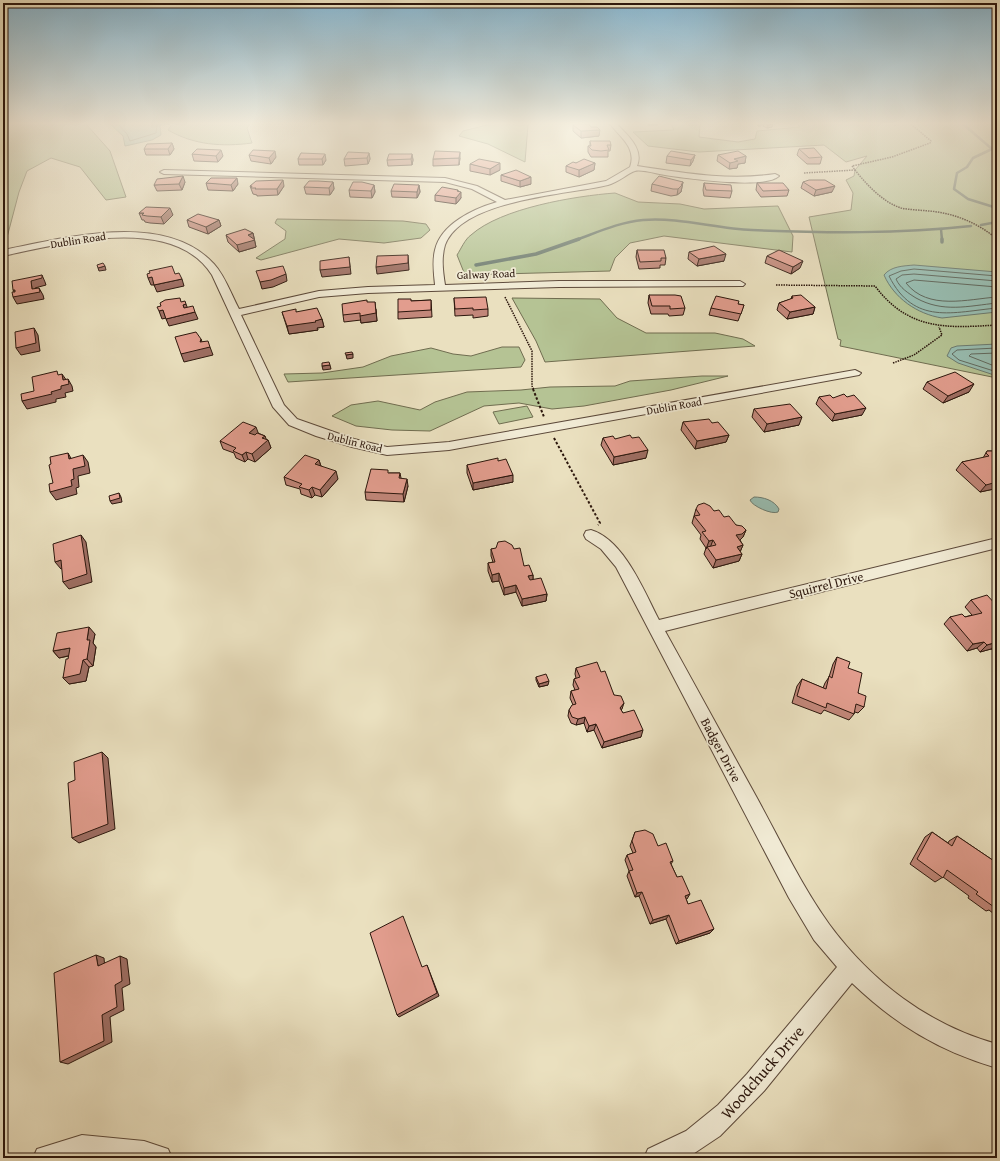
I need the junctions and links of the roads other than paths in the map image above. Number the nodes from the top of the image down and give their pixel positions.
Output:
1 (381, 178) edge
2 (617, 178) edge
3 (699, 178) edge
4 (758, 178) edge
5 (502, 202) junction
6 (3, 253) edge
7 (740, 284) dead end
8 (440, 287) junction
9 (235, 313) junction
10 (855, 373) dead end
11 (590, 535) road end
12 (997, 543) edge
13 (656, 627) junction
14 (852, 966) junction
15 (997, 1056) edge
16 (46, 1158) edge
17 (159, 1158) edge
18 (657, 1158) edge

1 - 5 street
2 - 5 street
3 - 4 street
5 - 8 street
6 - 9 street, Dublin Road
7 - 8 street, Galway Road
8 - 9 street, Galway Road
9 - 10 street, Dublin Road
11 - 13 street, Badger Drive
12 - 13 street, Squirrel Drive
13 - 14 street, Badger Drive
14 - 15 street
14 - 18 street, Woodchuck Drive
16 - 17 street

